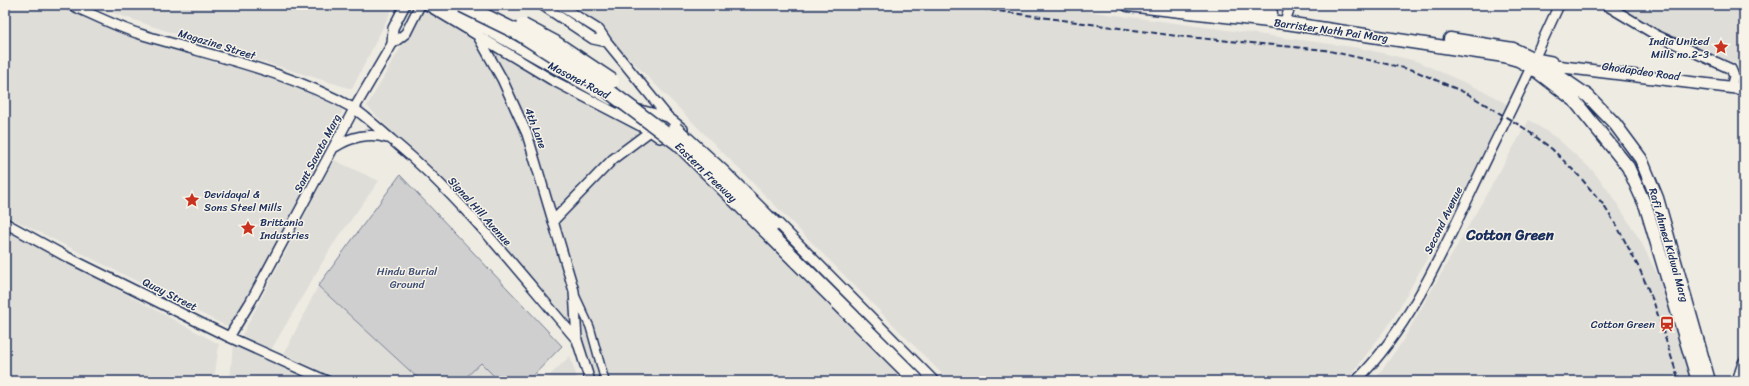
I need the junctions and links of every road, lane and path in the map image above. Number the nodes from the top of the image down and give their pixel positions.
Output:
1 (71, 5) edge
2 (405, 5) edge
3 (420, 5) edge
4 (427, 5) edge
5 (442, 5) edge
6 (462, 5) edge
7 (484, 5) edge
8 (542, 5) edge
9 (559, 5) edge
10 (1128, 5) edge
11 (1205, 5) edge
12 (1559, 5) edge
13 (1606, 5) edge
14 (1171, 8) edge
15 (1287, 14) edge
16 (475, 24) junction
17 (478, 36) junction
18 (607, 42) junction
19 (392, 44) junction
20 (1533, 63) junction
21 (1744, 84) edge
22 (1732, 85) junction
23 (1744, 89) edge
24 (354, 109) junction
25 (668, 117) junction
26 (650, 131) junction
27 (390, 139) junction
28 (333, 149) junction
29 (553, 221) junction
30 (5, 223) edge
31 (574, 291) junction
32 (229, 337) junction
33 (577, 340) junction
34 (1743, 366) edge
35 (327, 381) edge
36 (590, 381) edge
37 (605, 381) edge
38 (912, 381) edge
39 (917, 381) edge
40 (928, 381) edge
41 (934, 381) edge
42 (1356, 381) edge
43 (1698, 381) edge
44 (1709, 381) edge
45 (1738, 381) edge

1 - 24 street, Magazine Street
2 - 19 street, Sant Savata Marg
3 - 19 street, Sant Savata Marg
4 - 17 street, 4th Lane
5 - 16 street
6 - 39 highway, Eastern Freeway, bridge
7 - 40 highway, Eastern Freeway, bridge
8 - 18 street
9 - 18 street
10 - 14 main road, Barrister Nath Pai Marg
11 - 15 main road, Barrister Nath Pai Marg
12 - 20 street, Second Avenue
13 - 22 street
14 - 15 main road, Barrister Nath Pai Marg
15 - 20 main road, Barrister Nath Pai Marg
16 - 17 street
16 - 25 street
17 - 26 street, Masonet Road
17 - 29 street, 4th Lane
18 - 25 street
19 - 24 street, Sant Savata Marg
20 - 22 main road, Ghodapdeo Road
20 - 42 street, Second Avenue
20 - 43 main road, Rafi Ahmed Kidwai Marg
20 - 44 main road, Rafi Ahmed Kidwai Marg
21 - 22 main road, Ghodapdeo Road
22 - 23 main road, Ghodapdeo Road
24 - 27 street, Signal Hill Avenue
24 - 28 street, Sant Savata Marg
25 - 26 street
25 - 41 street
26 - 29 street
26 - 38 street, Masonet Road
27 - 28 street
27 - 33 street, Signal Hill Avenue
28 - 32 street, Sant Savata Marg
29 - 31 street, 4th Lane
30 - 32 street, Quay Street
31 - 33 street, 4th Lane
31 - 37 street, 4th Lane
32 - 35 street, Quay Street
33 - 36 street
34 - 45 main road

